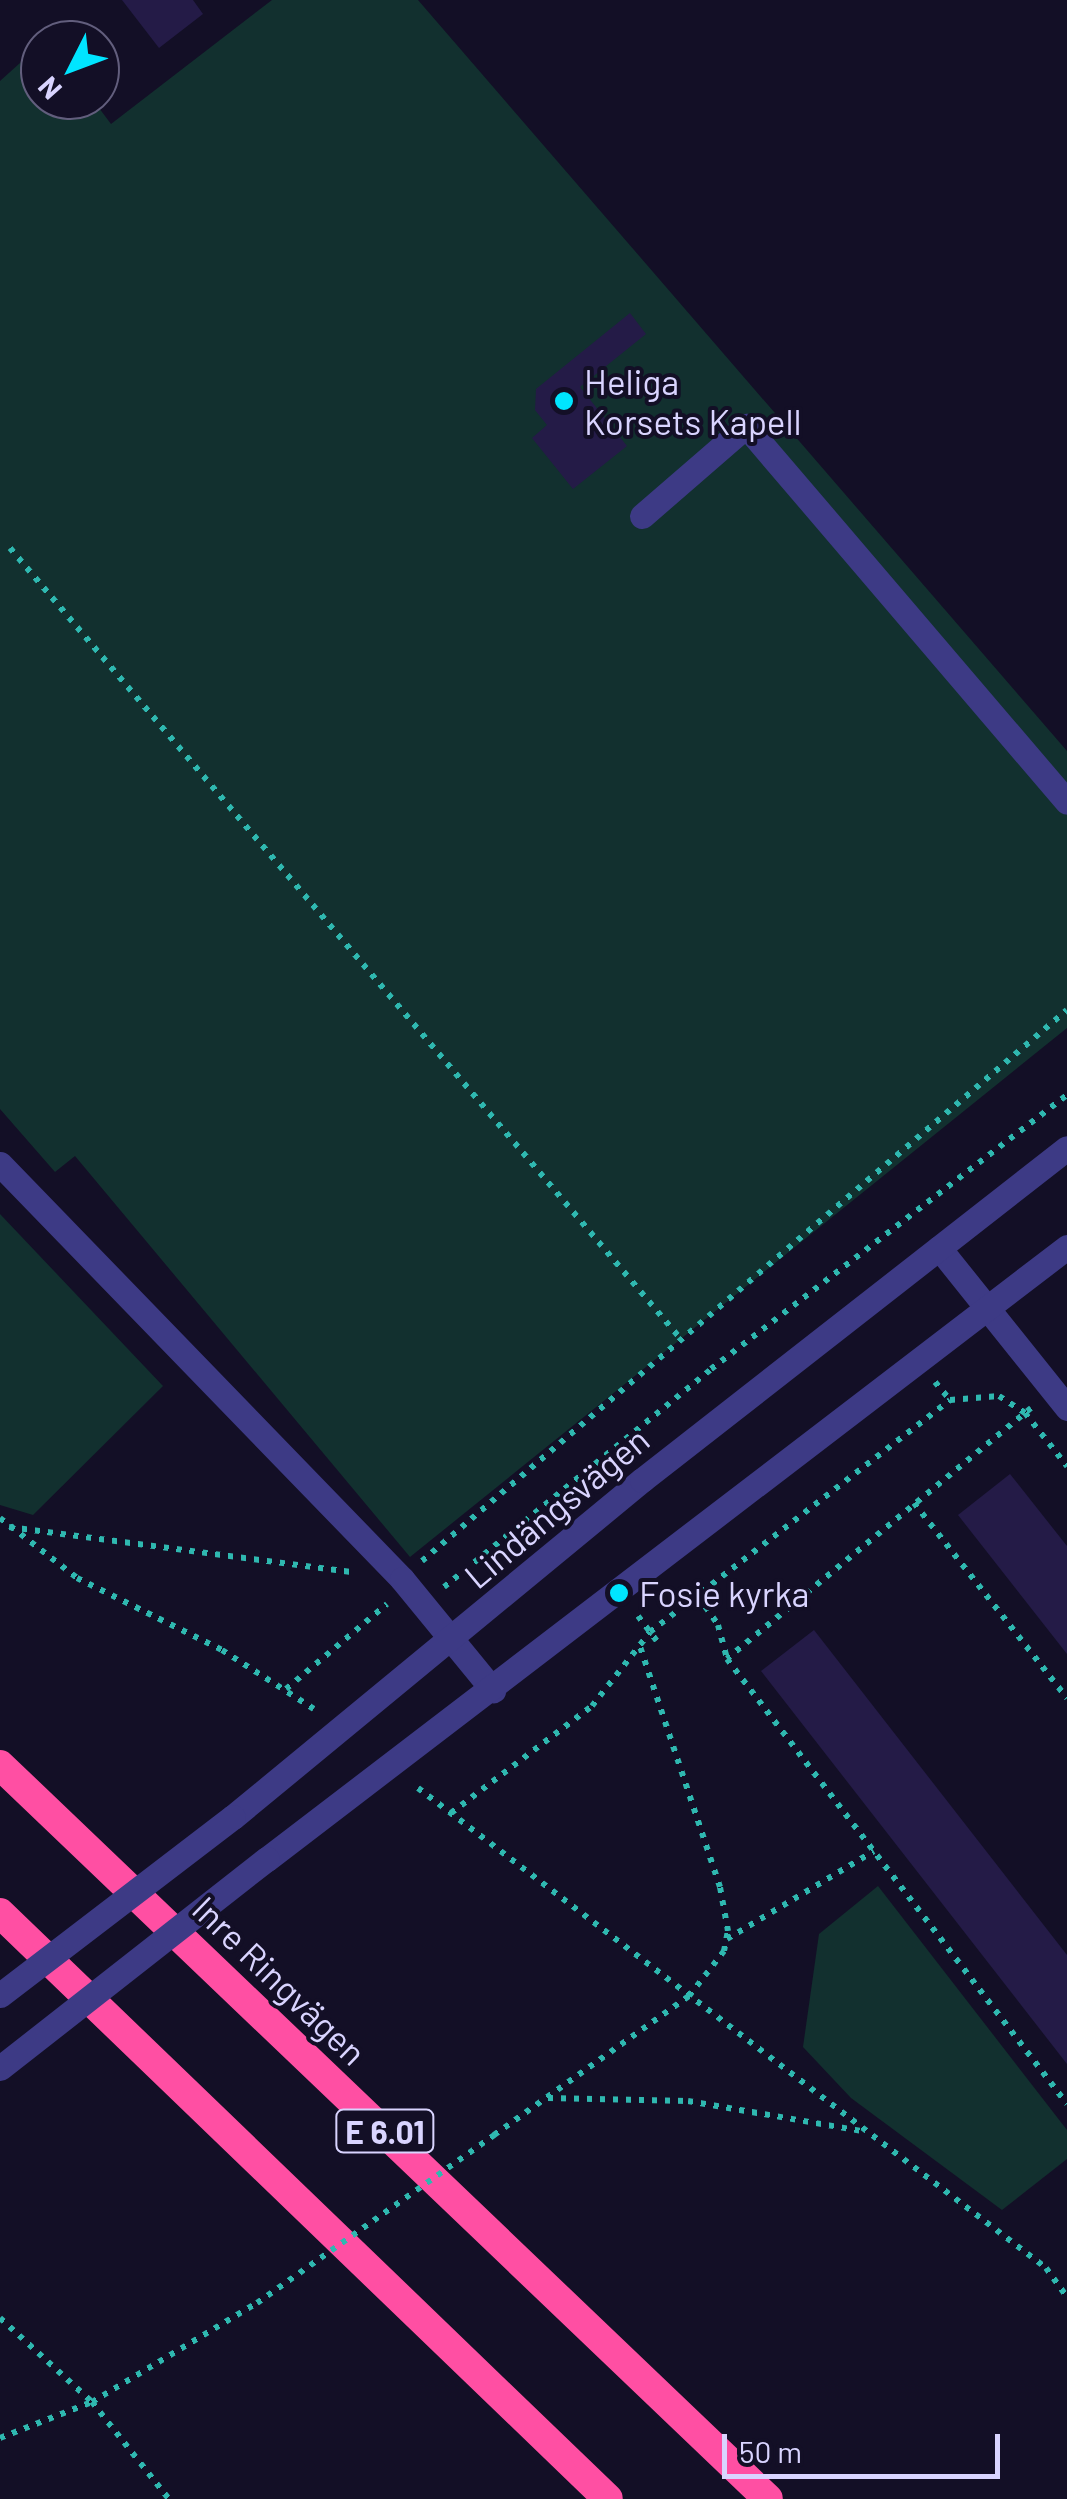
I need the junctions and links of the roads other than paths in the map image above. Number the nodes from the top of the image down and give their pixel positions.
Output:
1 (642, 516) dead end
2 (1067, 802) edge
3 (1067, 1148) edge
4 (0, 1164) edge
5 (939, 1248) junction
6 (1067, 1248) edge
7 (988, 1310) junction
8 (1060, 1399) edge
9 (452, 1638) junction
10 (493, 1690) junction
11 (0, 1765) edge
12 (0, 1913) edge
13 (0, 1995) edge
14 (0, 2068) edge
15 (608, 2499) edge
16 (768, 2499) edge

1 - 2 street
3 - 5 street, Lindängsvägen
4 - 9 street
5 - 7 street
5 - 9 street, Lindängsvägen
6 - 7 street
7 - 8 street
7 - 10 street
9 - 10 street
9 - 13 street, Lindängsvägen, bridge
10 - 14 street, bridge
11 - 16 highway, Inre Ringvägen / E 6.01
12 - 15 highway

